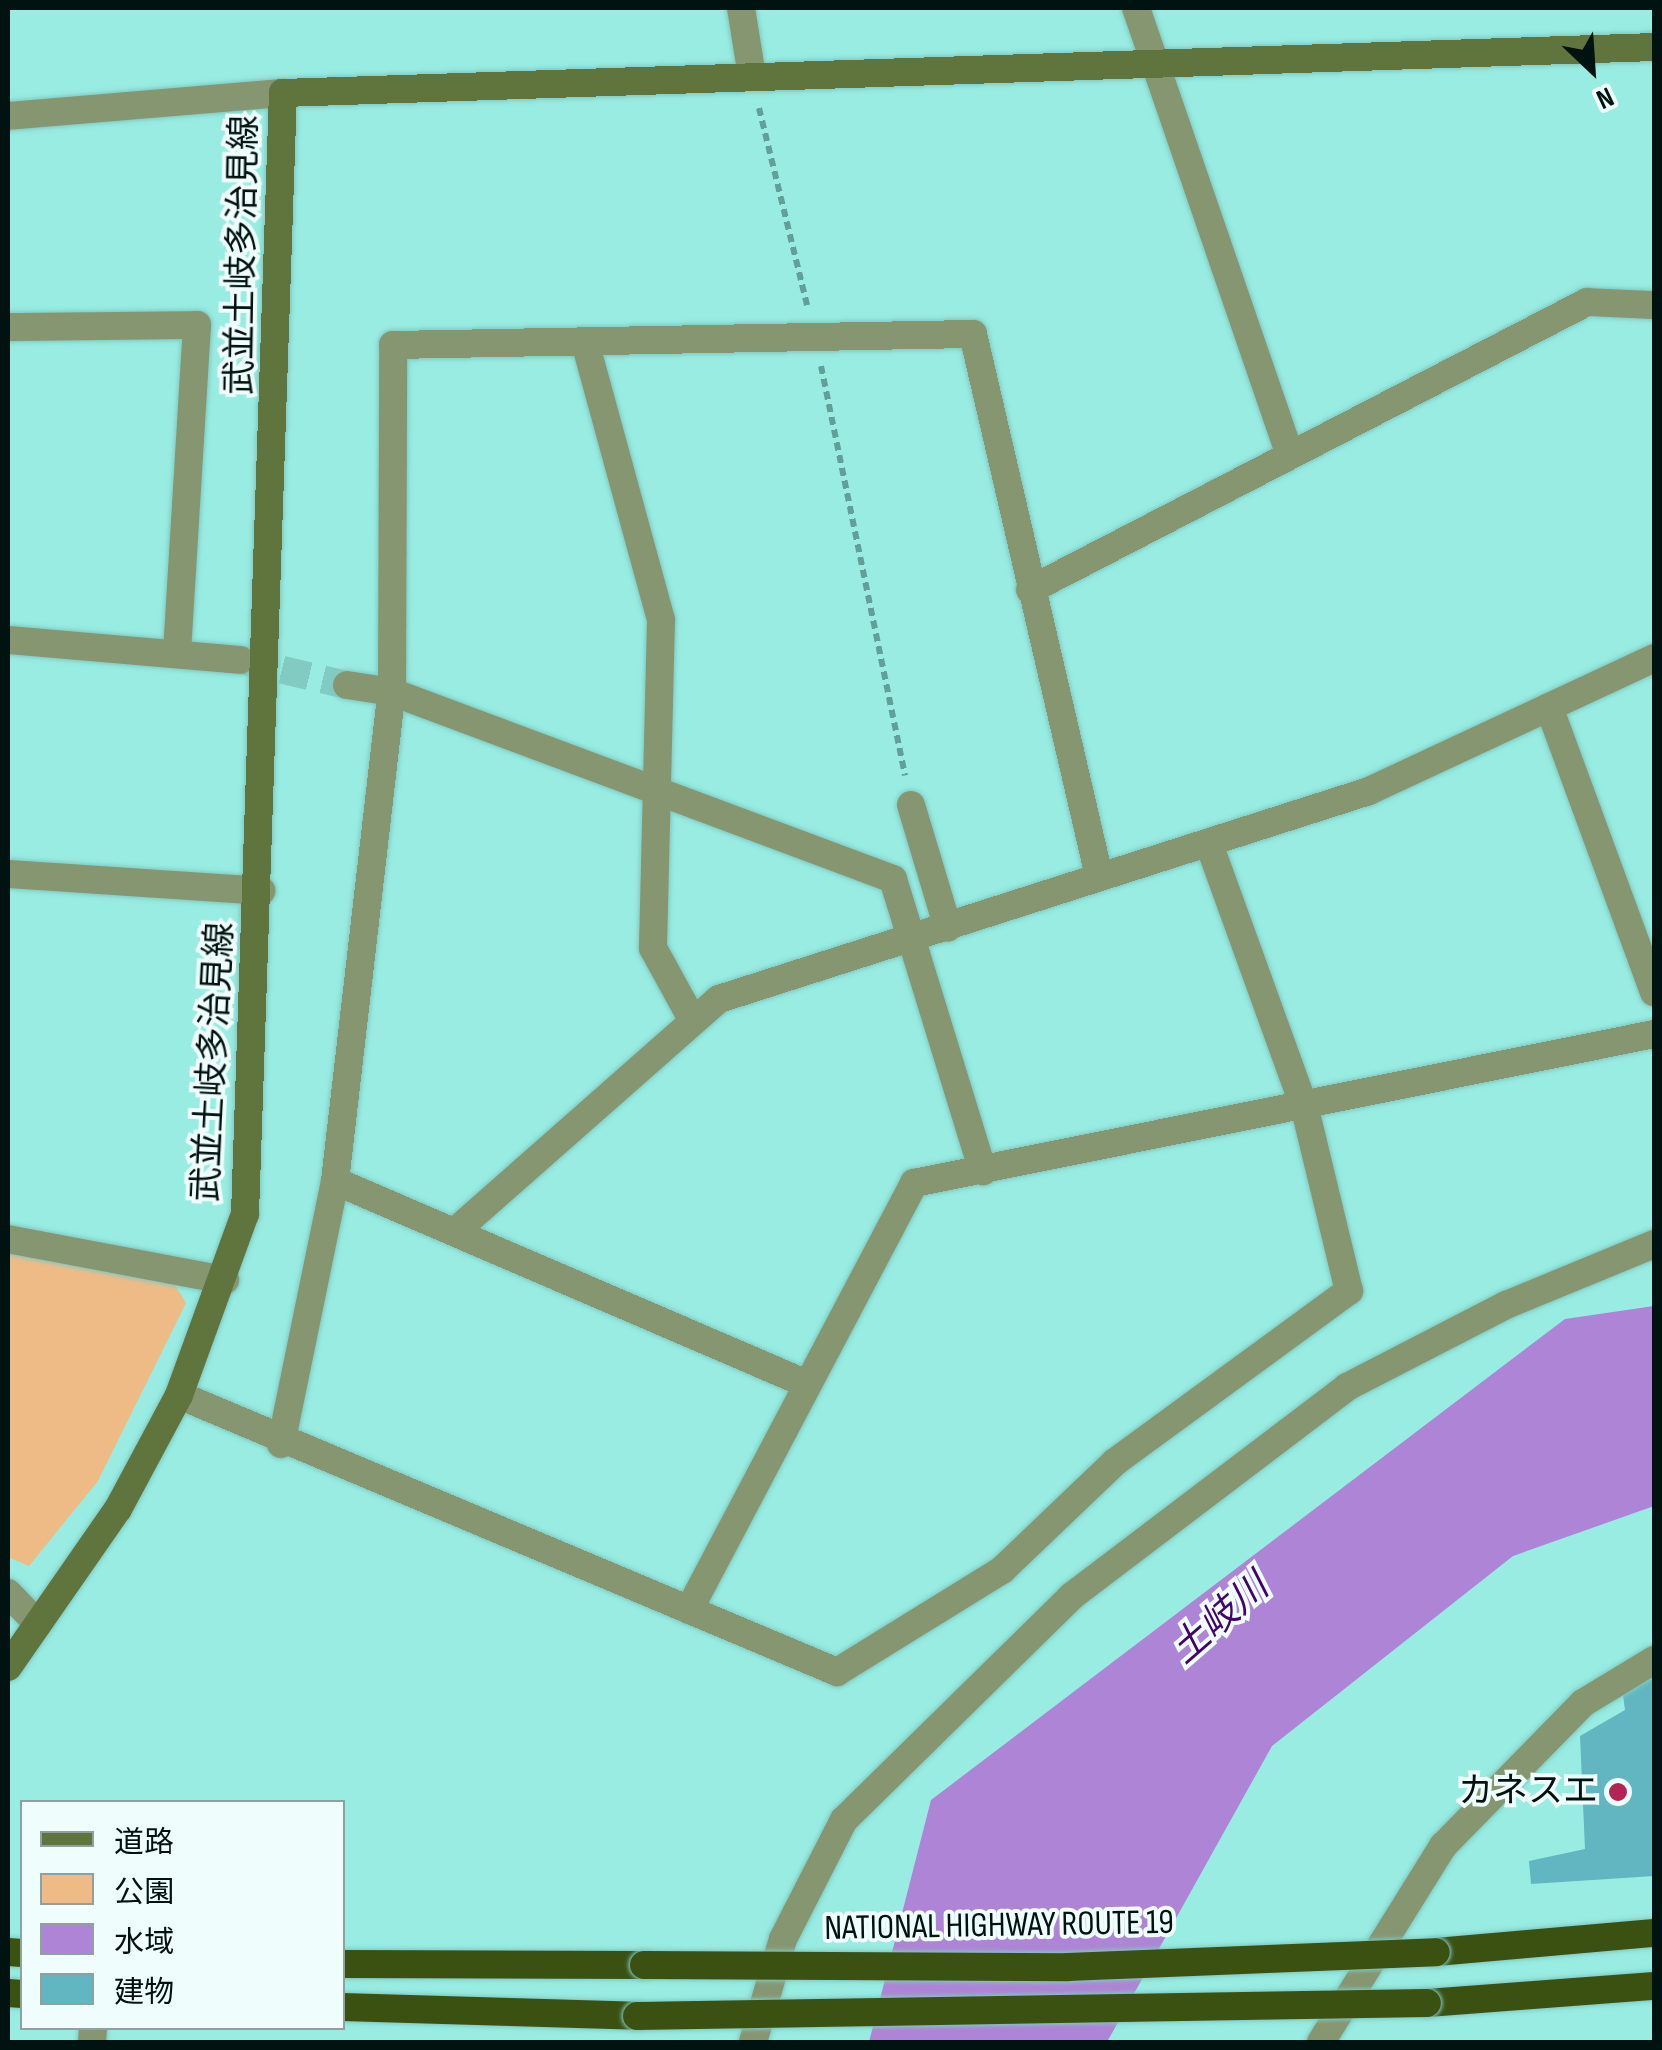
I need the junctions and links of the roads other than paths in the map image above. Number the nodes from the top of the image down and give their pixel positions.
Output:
1 (741, 8) edge
2 (1136, 8) edge
3 (1654, 47) edge
4 (1152, 62) junction
5 (752, 76) junction
6 (283, 93) junction
7 (8, 116) edge
8 (1654, 305) edge
9 (8, 326) edge
10 (585, 342) junction
11 (1290, 453) junction
12 (1030, 590) junction
13 (8, 640) edge
14 (177, 650) junction
15 (1654, 658) edge
16 (240, 660) tunnel mouth
17 (347, 685) tunnel mouth
18 (392, 692) junction
19 (1549, 707) junction
20 (654, 786) junction
21 (912, 805) road end
22 (1209, 844) junction
23 (8, 874) edge
24 (1098, 876) junction
25 (261, 890) junction
26 (948, 928) junction
27 (916, 939) junction
28 (1654, 992) edge
29 (693, 1021) junction
30 (1654, 1034) edge
31 (1305, 1109) junction
32 (983, 1171) junction
33 (335, 1181) junction
34 (458, 1228) junction
35 (8, 1240) edge
36 (1654, 1244) edge
37 (224, 1280) junction
38 (807, 1384) junction
39 (179, 1396) junction
40 (280, 1444) junction
41 (8, 1593) edge
42 (688, 1610) junction
43 (38, 1624) junction
44 (1654, 1660) edge
45 (8, 1667) edge
46 (1654, 1933) edge
47 (345, 1964) edge
48 (1654, 1986) edge
49 (345, 2007) edge
50 (753, 2042) edge
51 (1320, 2042) edge

1 - 5 street
2 - 4 street
3 - 4 main road, 武並土岐多治見線
4 - 5 main road, 武並土岐多治見線
4 - 11 street
5 - 6 main road, 武並土岐多治見線
6 - 7 street
6 - 25 main road, 武並土岐多治見線
8 - 11 street
9 - 14 street
10 - 12 street
10 - 18 street
10 - 20 street
11 - 12 street
12 - 24 street
13 - 14 street
14 - 16 street
15 - 19 street
17 - 18 street
18 - 20 street
18 - 33 street
19 - 22 street
19 - 28 street
20 - 27 street
20 - 29 street
21 - 26 street
22 - 24 street
22 - 31 street
23 - 25 street
24 - 26 street
25 - 37 main road, 武並土岐多治見線
26 - 27 street
27 - 29 street
27 - 32 street
29 - 34 street
30 - 31 street
31 - 32 street
31 - 42 street
32 - 38 street
33 - 34 street
33 - 40 street
34 - 38 street
35 - 37 street
36 - 50 street
37 - 39 main road, 武並土岐多治見線
38 - 42 street
39 - 40 street
39 - 43 main road, 武並土岐多治見線
40 - 42 street
41 - 43 street
43 - 45 main road, 武並土岐多治見線
44 - 51 street
46 - 47 highway, NATIONAL HIGHWAY ROUTE 19, bridge
48 - 49 highway, bridge

